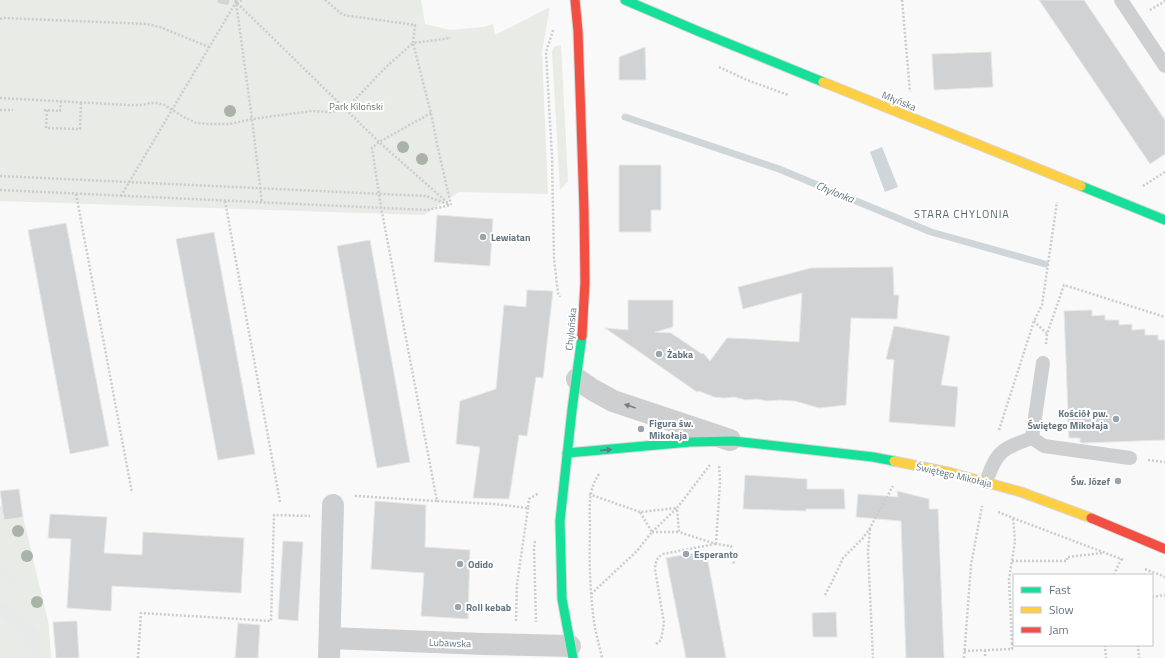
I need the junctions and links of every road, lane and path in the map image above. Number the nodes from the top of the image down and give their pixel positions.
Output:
1 (236, 0) edge
2 (243, 0) edge
3 (325, 0) edge
4 (575, 0) edge
5 (625, 0) edge
6 (902, 0) edge
7 (1121, 0) edge
8 (0, 19) edge
9 (552, 33) dead end
10 (451, 38) dead end
11 (414, 44) junction
12 (209, 47) junction
13 (1165, 66) edge
14 (910, 94) dead end
15 (0, 98) edge
16 (61, 101) junction
17 (81, 102) junction
18 (172, 109) junction
19 (346, 109) junction
20 (0, 110) edge
21 (13, 110) dead end
22 (431, 113) junction
23 (252, 120) junction
24 (379, 142) junction
25 (1165, 172) edge
26 (0, 176) edge
27 (129, 182) junction
28 (260, 188) junction
29 (1141, 188) dead end
30 (0, 190) edge
31 (378, 193) junction
32 (76, 194) junction
33 (121, 196) junction
34 (1057, 197) dead end
35 (225, 201) junction
36 (262, 203) junction
37 (451, 205) junction
38 (381, 208) junction
39 (1165, 220) edge
40 (560, 298) dead end
41 (1165, 317) edge
42 (1034, 321) junction
43 (1047, 334) junction
44 (1045, 348) dead end
45 (1044, 363) dead end
46 (576, 379) junction
47 (997, 437) dead end
48 (1032, 438) junction
49 (733, 441) junction
50 (567, 453) junction
51 (1130, 458) dead end
52 (712, 462) dead end
53 (719, 462) dead end
54 (602, 469) dead end
55 (895, 482) dead end
56 (986, 482) junction
57 (544, 491) dead end
58 (132, 493) dead end
59 (590, 494) junction
60 (437, 501) junction
61 (280, 502) dead end
62 (982, 505) dead end
63 (528, 508) junction
64 (677, 508) junction
65 (333, 510) junction
66 (994, 510) dead end
67 (640, 512) junction
68 (1013, 518) junction
69 (870, 528) junction
70 (652, 532) junction
71 (679, 532) junction
72 (716, 544) junction
73 (1165, 549) edge
74 (1104, 552) junction
75 (1121, 558) junction
76 (1012, 561) junction
77 (1128, 561) dead end
78 (734, 564) dead end
79 (1141, 567) dead end
80 (1148, 570) junction
81 (1114, 574) edge
82 (1146, 574) edge
83 (1165, 577) edge
84 (591, 595) junction
85 (825, 595) dead end
86 (1165, 595) edge
87 (1153, 597) edge
88 (656, 644) dead end
89 (1013, 644) edge
90 (515, 645) junction
91 (1105, 646) edge
92 (1138, 646) edge
93 (330, 648) edge
94 (985, 650) junction
95 (964, 651) junction
96 (571, 652) edge
97 (138, 658) edge
98 (602, 658) edge
99 (874, 658) edge
100 (964, 658) edge
101 (986, 658) edge
102 (1106, 658) edge
103 (1139, 658) edge

1 - 2 path
1 - 12 path
1 - 19 path
1 - 23 path
3 - 11 path
4 - 46 street, Chylońska
5 - 39 street, Młyńska
6 - 14 path
7 - 13 lane
8 - 12 path
9 - 40 path
10 - 11 path
11 - 19 path
11 - 22 path
12 - 18 path
15 - 16 path
16 - 17 path
16 - 17 path
17 - 18 path
18 - 23 path
18 - 27 path
19 - 23 path
19 - 24 path
20 - 21 path
22 - 24 path
22 - 37 path
23 - 28 path
24 - 31 path
24 - 37 path
25 - 29 path
26 - 27 path
27 - 28 path
27 - 33 path
28 - 31 path
28 - 36 path
30 - 32 path
31 - 37 path
31 - 38 path
32 - 33 path
32 - 58 path
33 - 35 path
34 - 42 path
35 - 36 path
35 - 61 path
36 - 38 path
37 - 38 path
38 - 60 path
41 - 43 path
42 - 43 path
42 - 47 path
43 - 44 path
45 - 48 lane
49 -> 46 street, Świętego Mikołaja
46 - 50 street, Chylońska
48 - 51 lane
48 - 56 lane
50 -> 49 street, Świętego Mikołaja
49 - 56 street, Świętego Mikołaja
50 - 96 street, Chylońska
52 - 64 path
53 - 72 path
54 - 59 path
55 - 69 path
56 - 73 street, Świętego Mikołaja
57 - 63 path
59 - 67 path
59 - 84 path
60 - 63 path
60 - 65 path
62 - 95 path
63 - 90 path
64 - 67 path
64 - 70 path
64 - 71 path
65 - 93 street, Lubawska
65 - 97 path
66 - 68 path
67 - 70 path
68 - 74 path
68 - 76 path
69 - 85 path
69 - 99 path
70 - 71 path
70 - 84 path
71 - 72 path
72 - 78 path
72 - 88 path
74 - 75 path
74 - 76 path
75 - 77 path
75 - 81 path
76 - 89 path
79 - 80 path
80 - 82 path
80 - 83 path
84 - 98 path
86 - 87 path
89 - 94 path
90 - 93 street, Lubawska
90 - 96 street, Lubawska
91 - 102 path
92 - 103 path
94 - 95 path
94 - 101 path
95 - 100 path

